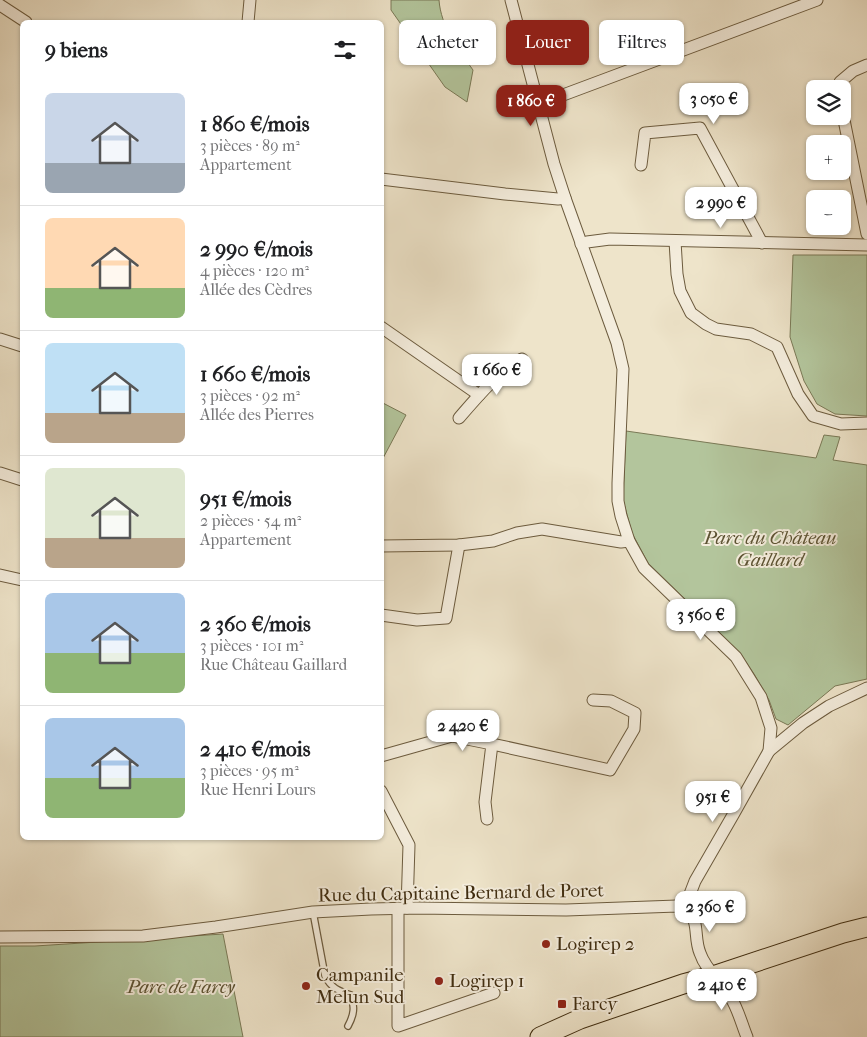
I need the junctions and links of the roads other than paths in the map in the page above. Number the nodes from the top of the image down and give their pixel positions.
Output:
1 (250, 0) edge
2 (511, 0) edge
3 (817, 0) edge
4 (0, 5) edge
5 (23, 20) edge
6 (248, 20) edge
7 (867, 65) edge
8 (842, 80) edge
9 (539, 104) junction
10 (845, 125) edge
11 (641, 165) dead end
12 (384, 179) edge
13 (565, 198) junction
14 (867, 234) edge
15 (676, 240) junction
16 (762, 243) junction
17 (581, 244) junction
18 (867, 245) edge
19 (384, 329) edge
20 (0, 339) edge
21 (20, 345) edge
22 (522, 359) dead end
23 (479, 395) junction
24 (460, 418) dead end
25 (867, 423) edge
26 (0, 473) edge
27 (20, 479) edge
28 (629, 541) junction
29 (459, 545) junction
30 (384, 546) edge
31 (0, 575) edge
32 (20, 580) edge
33 (384, 615) edge
34 (867, 688) edge
35 (593, 700) dead end
36 (771, 728) junction
37 (787, 735) junction
38 (492, 744) junction
39 (769, 751) junction
40 (384, 755) edge
41 (384, 797) edge
42 (487, 819) dead end
43 (685, 907) junction
44 (403, 908) junction
45 (313, 912) junction
46 (867, 927) edge
47 (0, 936) edge
48 (713, 976) junction
49 (494, 993) dead end
50 (348, 1026) dead end
51 (540, 1037) edge
52 (747, 1037) edge

1 - 6 street
2 - 9 street
3 - 9 street
4 - 5 street
7 - 8 street
9 - 13 street
10 - 14 street
11 - 16 street
12 - 13 street
13 - 17 street
15 - 16 street
15 - 17 street
15 - 25 street
16 - 18 street
17 - 28 street
19 - 23 street
20 - 21 street
22 - 23 street
23 - 24 street
26 - 27 street
28 - 29 street
28 - 36 street
29 - 30 street
29 - 33 street
31 - 32 street
34 - 37 street
35 - 38 street
36 - 37 street
36 - 39 street
37 - 39 street
38 - 40 street
38 - 42 street
39 - 43 street
41 - 44 street
43 - 44 street, Rue du Capitaine Bernard de Poret
43 - 48 street
44 - 45 street, Rue du Capitaine Bernard de Poret
44 - 49 street
45 - 47 street, Rue du Capitaine Bernard de Poret
45 - 50 lane
46 - 48 main road
48 - 51 main road
48 - 52 street

